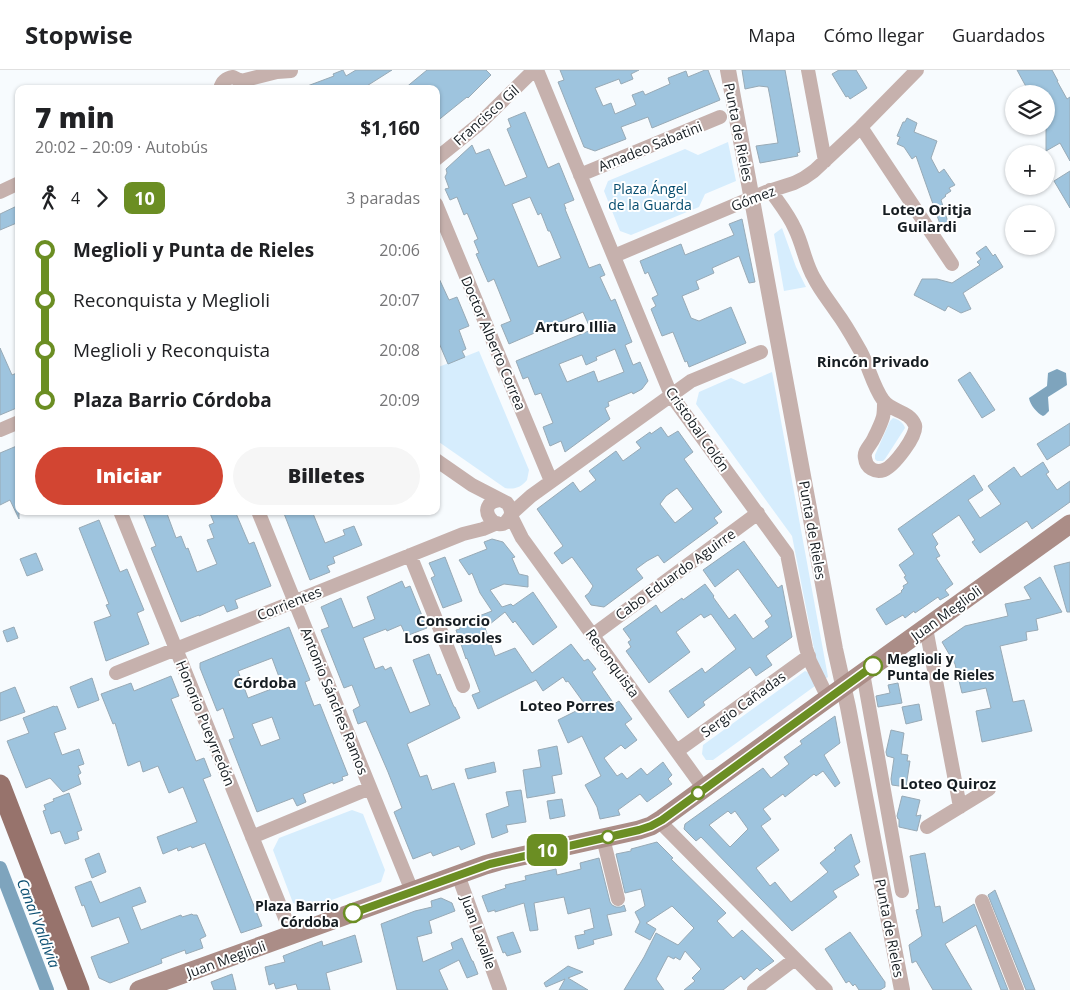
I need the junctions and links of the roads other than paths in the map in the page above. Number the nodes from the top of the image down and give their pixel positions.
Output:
1 (536, 70) edge
2 (728, 70) edge
3 (808, 70) edge
4 (917, 70) edge
5 (293, 71) edge
6 (220, 81) edge
7 (241, 81) edge
8 (720, 117) dead end
9 (861, 126) junction
10 (440, 156) edge
11 (825, 161) junction
12 (580, 175) junction
13 (15, 185) edge
14 (770, 190) junction
15 (0, 192) edge
16 (752, 198) junction
17 (440, 214) edge
18 (614, 256) junction
19 (952, 264) dead end
20 (761, 352) dead end
21 (671, 395) junction
22 (884, 402) junction
23 (15, 424) edge
24 (0, 430) edge
25 (440, 463) edge
26 (551, 481) junction
27 (500, 513) junction
28 (758, 513) junction
29 (122, 515) edge
30 (260, 515) edge
31 (1070, 524) edge
32 (410, 555) junction
33 (294, 601) junction
34 (926, 628) junction
35 (593, 635) junction
36 (176, 649) junction
37 (809, 656) junction
38 (116, 672) dead end
39 (864, 673) junction
40 (463, 686) dead end
41 (844, 687) junction
42 (828, 698) junction
43 (677, 751) junction
44 (0, 785) edge
45 (370, 788) junction
46 (704, 789) junction
47 (990, 789) dead end
48 (960, 807) junction
49 (0, 821) edge
50 (659, 821) junction
51 (927, 827) dead end
52 (252, 837) junction
53 (603, 838) junction
54 (458, 875) junction
55 (412, 891) junction
56 (902, 891) dead end
57 (618, 899) dead end
58 (982, 901) dead end
59 (292, 935) junction
60 (795, 959) junction
61 (65, 990) edge
62 (78, 990) edge
63 (139, 990) edge
64 (500, 990) edge
65 (754, 990) edge
66 (826, 990) edge
67 (902, 990) edge
68 (1017, 990) edge

1 - 10 street, Francisco Gil
1 - 12 street, Cristobal Colón
2 - 16 street, Punta de Rieles
3 - 11 street
4 - 9 street, Gómez
5 - 7 street
6 - 7 street
8 - 12 street, Amadeo Sabatini
9 - 11 street, Gómez
9 - 19 street
11 - 14 street, Gómez
12 - 18 street, Cristobal Colón
13 - 15 street
14 - 16 street, Gómez
14 - 22 street
16 - 18 street, Gómez
16 - 41 street, Punta de Rieles
17 - 26 street, Doctor Alberto Correa
18 - 21 street, Cristobal Colón
20 - 21 street, Corrientes
21 - 26 street, Corrientes
21 - 28 street, Cristobal Colón
22 - 22 street
23 - 24 street
25 - 27 street, Reconquista
26 - 27 street, Corrientes
27 - 32 street, Corrientes
27 - 35 street, Reconquista
28 - 35 street, Cabo Eduardo Aguirre
28 - 37 street, Cristobal Colón
29 - 36 street, Honorio Pueyrredón
30 - 33 street, Antonio Sánches Ramos
31 - 34 main road, Juan Meglioli
32 - 33 street, Corrientes
32 - 40 street
33 - 36 street, Corrientes
33 - 45 street, Antonio Sánches Ramos
34 - 39 main road, Juan Meglioli
34 - 48 street
35 - 43 street, Reconquista
36 - 38 street, Corrientes
36 - 52 street, Honorio Pueyrredón
37 - 42 street, Cristobal Colón
37 - 43 street, Sergio Cañadas
39 - 41 main road, Juan Meglioli
39 - 56 street
41 - 42 main road, Juan Meglioli
41 - 67 street, Punta de Rieles
42 - 46 main road, Juan Meglioli
43 - 46 street, Reconquista
44 - 62 main road
45 - 52 street
45 - 55 street, Antonio Sánches Ramos
46 - 50 main road, Juan Meglioli
47 - 48 street
48 - 51 street
49 - 61 main road
50 - 53 main road, Juan Meglioli
50 - 60 street
52 - 59 street, Honorio Pueyrredón
53 - 54 main road, Juan Meglioli
53 - 57 street
54 - 55 main road, Juan Meglioli
54 - 64 street, Juan Lavalle
55 - 59 main road, Juan Meglioli
58 - 68 street
59 - 63 main road, Juan Meglioli
60 - 65 street
60 - 66 street

